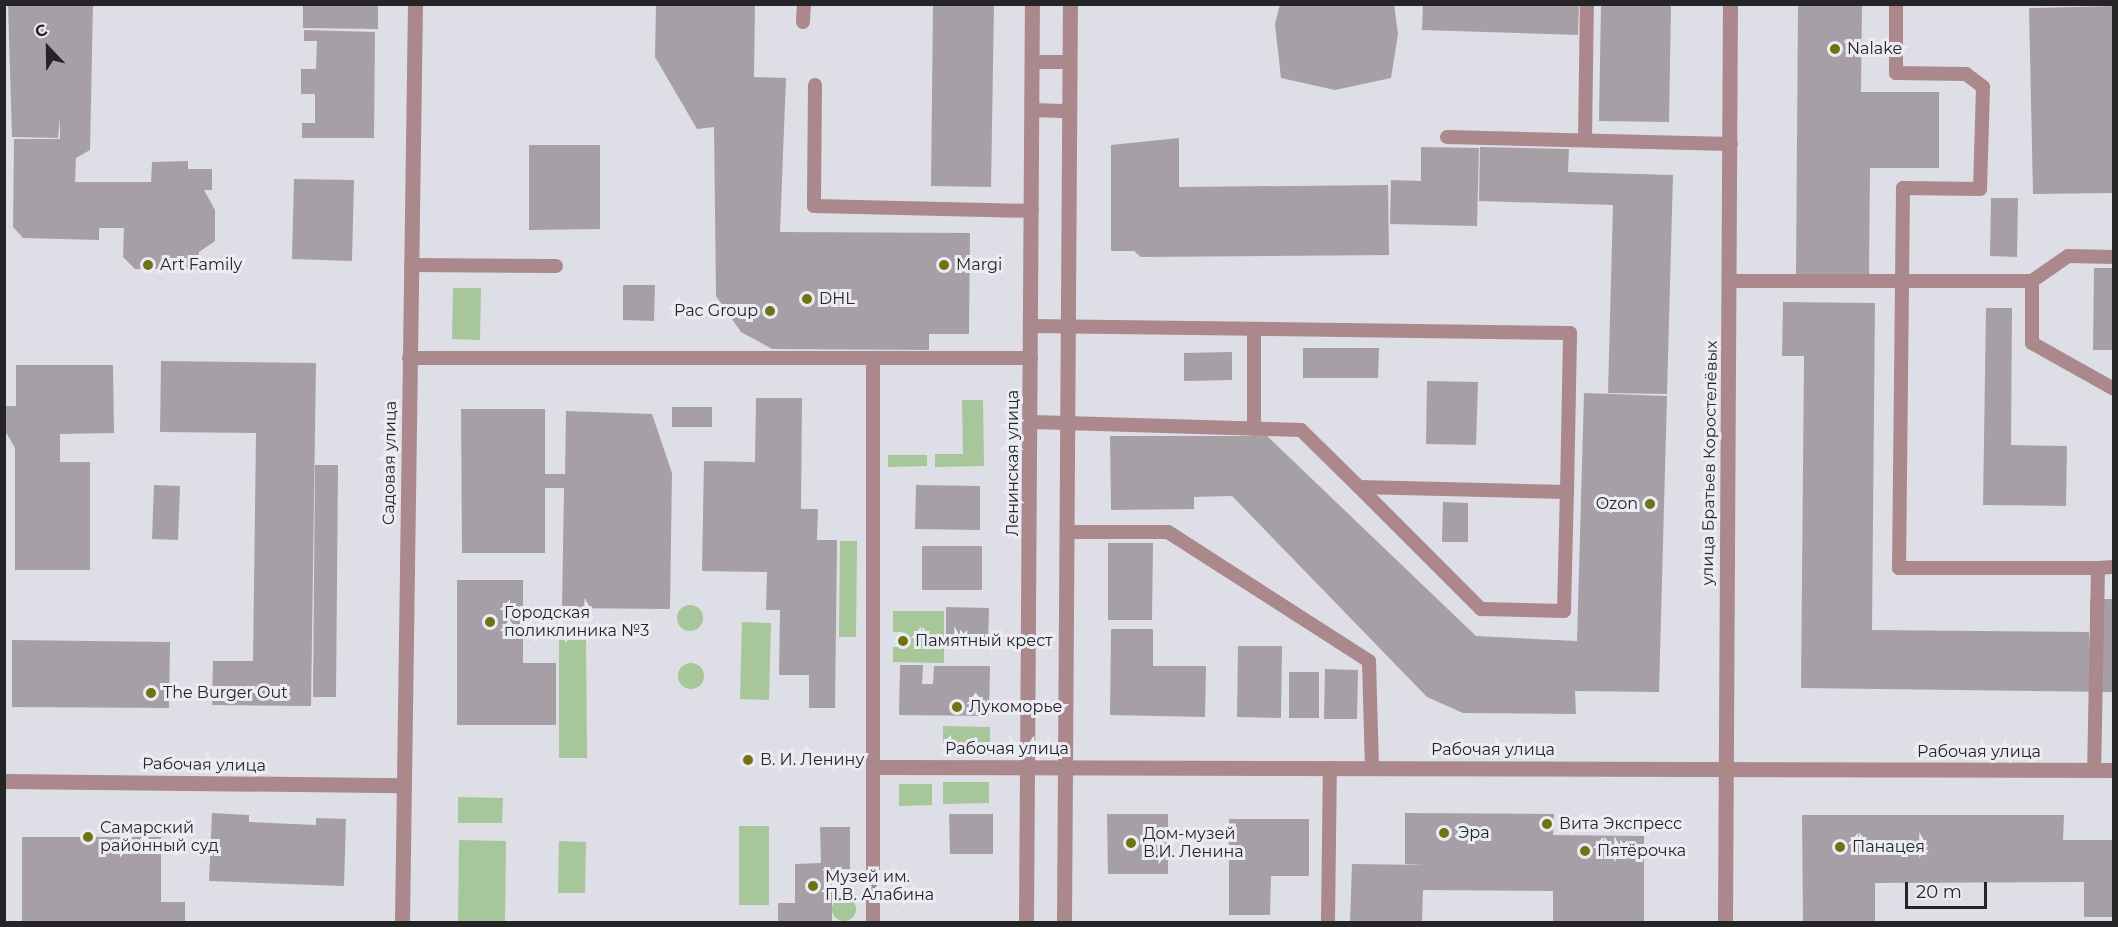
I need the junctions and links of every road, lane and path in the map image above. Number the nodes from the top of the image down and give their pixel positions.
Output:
1 (415, 4) edge
2 (804, 4) edge
3 (1032, 4) edge
4 (1070, 4) edge
5 (1587, 4) edge
6 (1730, 4) edge
7 (1896, 4) edge
8 (803, 22) dead end
9 (1033, 62) junction
10 (1070, 62) junction
11 (815, 85) dead end
12 (1033, 110) junction
13 (1070, 111) junction
14 (1447, 137) dead end
15 (1585, 140) junction
16 (1731, 144) junction
17 (1032, 211) junction
18 (2114, 257) edge
19 (411, 265) junction
20 (556, 266) dead end
21 (1731, 281) junction
22 (2032, 281) junction
23 (1902, 282) junction
24 (1032, 326) junction
25 (1070, 326) junction
26 (1254, 329) junction
27 (409, 358) junction
28 (873, 358) junction
29 (1031, 358) junction
30 (2114, 389) edge
31 (1032, 422) junction
32 (1070, 423) junction
33 (1254, 429) junction
34 (1359, 488) junction
35 (1567, 492) junction
36 (1068, 532) junction
37 (2114, 567) edge
38 (2098, 568) junction
39 (873, 767) junction
40 (1027, 767) junction
41 (1064, 767) junction
42 (1330, 768) junction
43 (1372, 768) junction
44 (1723, 769) junction
45 (2094, 770) junction
46 (2114, 770) edge
47 (4, 781) edge
48 (403, 785) junction
49 (402, 922) edge
50 (873, 922) edge
51 (1026, 922) edge
52 (1064, 922) edge
53 (1328, 922) edge
54 (1725, 922) edge

1 - 19 street, Садовая улица
2 - 8 lane
3 - 9 street, Ленинская улица
4 - 10 street
5 - 15 lane
6 - 16 street, улица Братьев Коростелёвых
7 - 23 lane
9 - 10 lane
9 - 12 street, Ленинская улица
10 - 13 street
11 - 17 lane
12 - 13 lane
12 - 17 street, Ленинская улица
13 - 25 street
14 - 15 lane
15 - 16 lane
16 - 21 street, улица Братьев Коростелёвых
17 - 24 street, Ленинская улица
18 - 22 lane
19 - 20 lane
19 - 27 street, Садовая улица
21 - 23 lane
21 - 44 street, улица Братьев Коростелёвых
22 - 23 lane
22 - 30 lane
23 - 38 lane
24 - 25 lane
24 - 29 street, Ленинская улица
25 - 26 lane
25 - 32 street
26 - 33 lane
26 - 35 lane
27 - 28 lane
27 - 48 street, Садовая улица
28 - 29 lane
28 - 39 lane
29 - 31 street, Ленинская улица
31 - 32 lane
31 - 40 street, Ленинская улица
32 - 33 lane
32 - 36 street
33 - 34 lane
34 - 35 lane
34 - 35 lane
36 - 41 street
36 - 43 lane
37 - 38 lane
38 - 45 lane
39 - 40 street, Рабочая улица
39 - 50 lane
40 - 41 street, Рабочая улица
40 - 51 street, Ленинская улица
41 - 42 street, Рабочая улица
41 - 52 street
42 - 43 street, Рабочая улица
42 - 53 lane
43 - 44 street, Рабочая улица
44 - 45 street, Рабочая улица
44 - 54 street, улица Братьев Коростелёвых
45 - 46 street, Рабочая улица
47 - 48 street, Рабочая улица
48 - 49 street, Садовая улица

